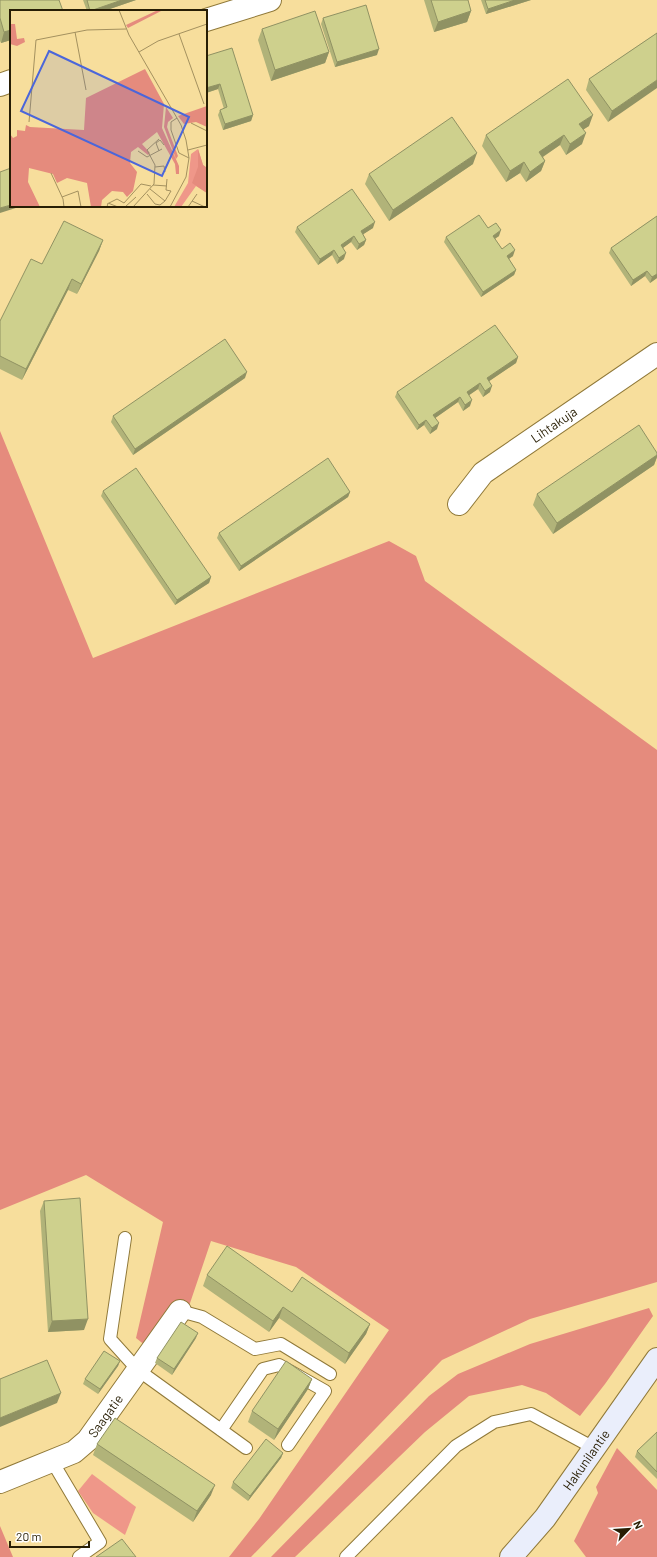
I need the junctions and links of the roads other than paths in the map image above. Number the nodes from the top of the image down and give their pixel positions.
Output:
1 (270, 0) edge
2 (207, 20) edge
3 (10, 81) edge
4 (0, 85) edge
5 (657, 354) edge
6 (459, 504) dead end
7 (125, 1238) dead end
8 (180, 1311) joint
9 (657, 1359) edge
10 (138, 1370) junction
11 (330, 1374) dead end
12 (221, 1430) junction
13 (288, 1446) dead end
14 (246, 1448) dead end
15 (594, 1448) junction
16 (52, 1461) junction
17 (0, 1482) edge
18 (79, 1557) edge
19 (346, 1557) edge
20 (511, 1557) edge

1 - 2 street
3 - 4 street
5 - 6 street, Lihtakuja
7 - 10 lane
8 - 10 street, Saagatie
8 - 11 lane
9 - 15 street, Hakunilantie
10 - 12 lane
10 - 16 street, Saagatie
12 - 13 lane
12 - 14 lane
15 - 19 lane
15 - 20 street, Hakunilantie
16 - 17 street, Saagatie
16 - 18 lane

